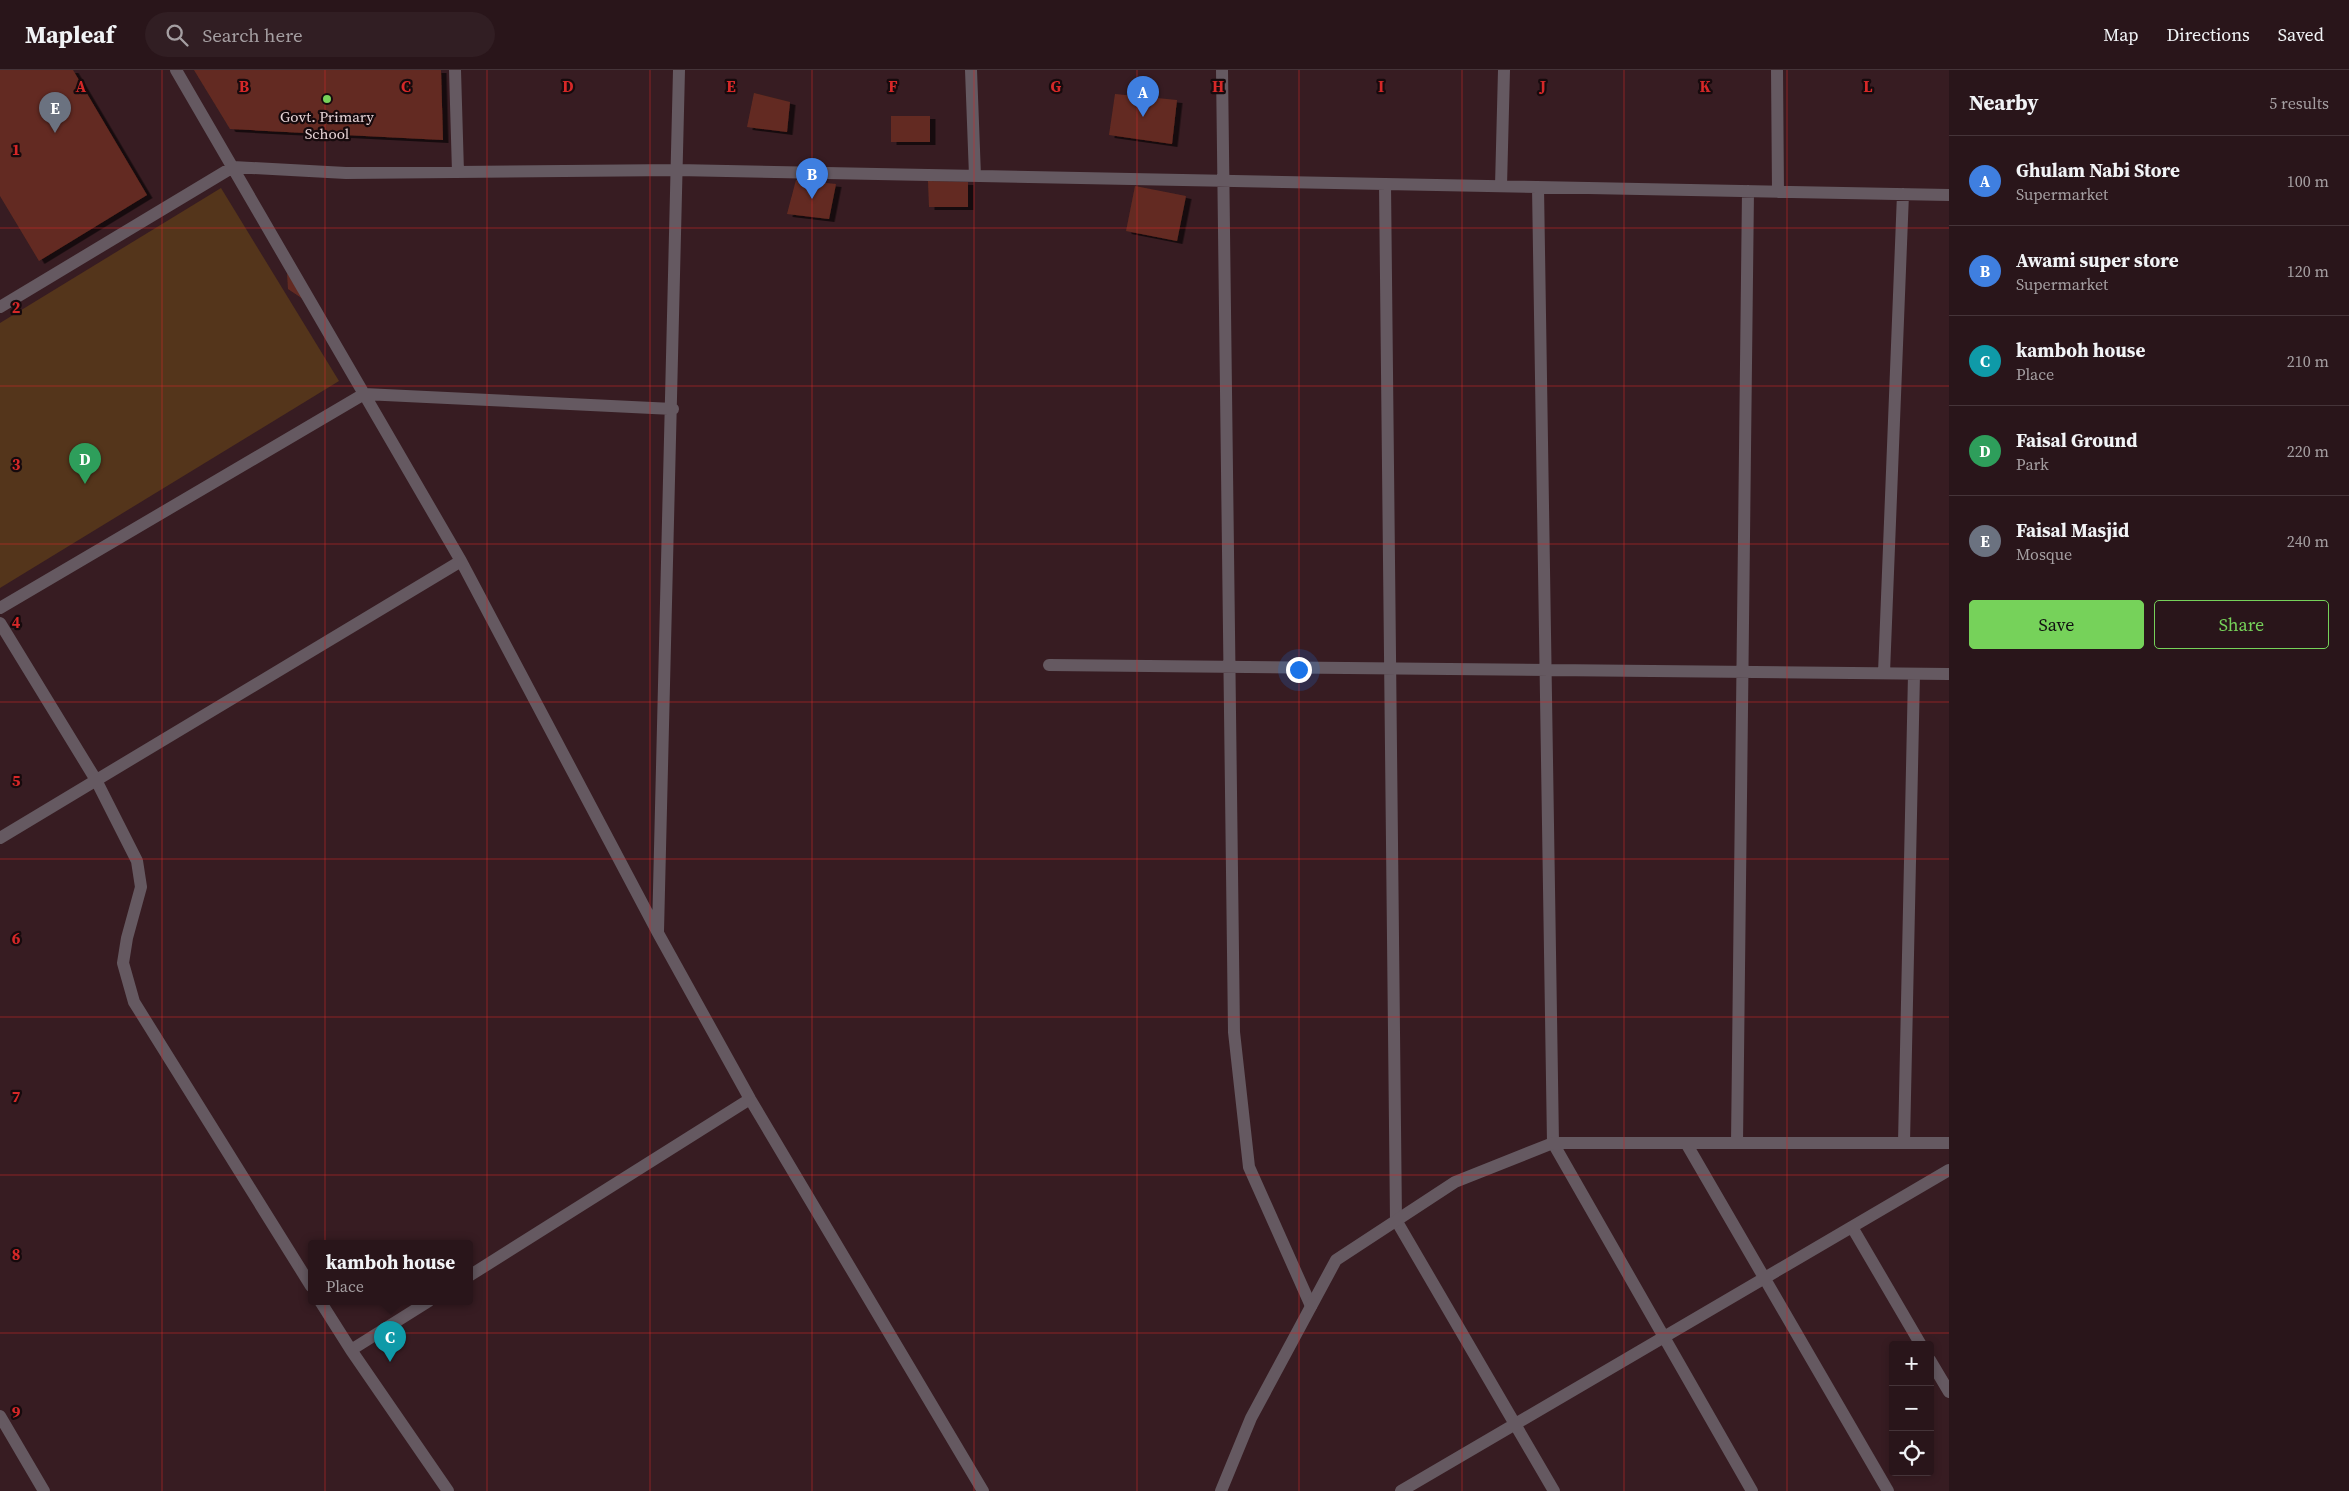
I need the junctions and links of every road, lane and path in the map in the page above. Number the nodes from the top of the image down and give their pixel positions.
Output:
1 (176, 70) edge
2 (455, 70) edge
3 (679, 70) edge
4 (971, 70) edge
5 (1222, 70) edge
6 (1504, 70) edge
7 (1777, 70) edge
8 (233, 167) junction
9 (677, 170) junction
10 (458, 172) junction
11 (975, 176) junction
12 (1224, 181) junction
13 (1385, 184) junction
14 (1501, 186) junction
15 (1538, 187) junction
16 (1748, 191) junction
17 (1778, 192) junction
18 (1903, 194) junction
19 (1949, 195) edge
20 (0, 307) edge
21 (364, 394) junction
22 (673, 409) junction
23 (461, 561) junction
24 (0, 608) edge
25 (0, 622) edge
26 (1049, 665) dead end
27 (1230, 667) junction
28 (1390, 668) junction
29 (1546, 670) junction
30 (1742, 672) junction
31 (1884, 673) junction
32 (1914, 674) junction
33 (1949, 674) edge
34 (96, 780) junction
35 (0, 838) edge
36 (658, 933) junction
37 (750, 1099) junction
38 (1552, 1143) junction
39 (1686, 1143) junction
40 (1737, 1143) junction
41 (1904, 1143) junction
42 (1949, 1143) edge
43 (1948, 1173) edge
44 (1396, 1220) junction
45 (1852, 1227) junction
46 (473, 1273) edge
47 (1764, 1278) junction
48 (308, 1281) edge
49 (323, 1305) edge
50 (423, 1305) edge
51 (1311, 1306) junction
52 (1664, 1337) junction
53 (1919, 1341) edge
54 (351, 1350) junction
55 (1934, 1367) edge
56 (1949, 1392) edge
57 (0, 1416) edge
58 (1515, 1424) junction
59 (1415, 1488) edge
60 (44, 1491) edge
61 (448, 1491) edge
62 (983, 1491) edge
63 (1221, 1491) edge
64 (1401, 1491) edge
65 (1554, 1491) edge
66 (1752, 1491) edge
67 (1888, 1491) edge

1 - 8 street
2 - 10 street
3 - 9 street
4 - 11 street
5 - 12 street
6 - 14 street
7 - 17 street
8 - 10 street
8 - 20 street
8 - 21 street
9 - 10 street
9 - 11 street
9 - 22 street
11 - 12 street
12 - 13 street
12 - 27 street
13 - 14 street
13 - 28 street
14 - 15 street
15 - 16 street
15 - 29 street
16 - 17 street
16 - 30 street
17 - 18 street
18 - 19 street
18 - 31 street
21 - 22 street
21 - 23 street
21 - 24 street
22 - 36 street
23 - 34 street
23 - 36 street
25 - 34 street
26 - 27 street
27 - 28 street
27 - 51 street
28 - 29 street
28 - 44 street
29 - 30 street
29 - 38 street
30 - 31 street
30 - 40 street
31 - 32 street
32 - 33 street
32 - 41 street
34 - 35 street
34 - 48 street
36 - 37 street
37 - 46 street
37 - 62 street
38 - 39 street
38 - 44 street
38 - 52 street
39 - 40 street
39 - 47 street
40 - 41 street
41 - 42 street
43 - 45 street
44 - 51 street
44 - 58 street
45 - 47 street
45 - 53 street
47 - 52 street
47 - 67 street
49 - 54 street
50 - 54 street
51 - 63 street
52 - 58 street
52 - 66 street
54 - 61 street
55 - 56 street
57 - 60 street
58 - 59 street
58 - 65 street
59 - 64 street

